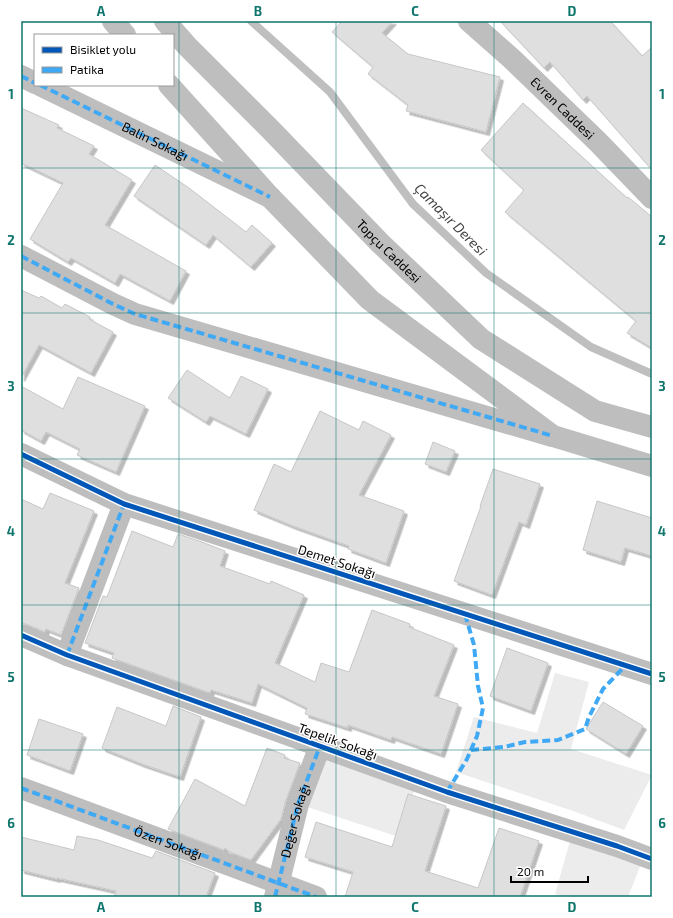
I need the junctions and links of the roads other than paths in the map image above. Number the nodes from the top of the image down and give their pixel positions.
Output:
1 (112, 21) edge
2 (165, 21) edge
3 (470, 21) edge
4 (124, 34) edge
5 (21, 76) edge
6 (34, 82) edge
7 (42, 86) edge
8 (170, 86) edge
9 (270, 197) junction
10 (652, 198) edge
11 (21, 256) edge
12 (652, 427) edge
13 (553, 436) junction
14 (21, 454) edge
15 (652, 466) edge
16 (124, 504) junction
17 (21, 635) edge
18 (67, 655) junction
19 (652, 674) edge
20 (320, 746) junction
21 (21, 788) edge
22 (652, 859) edge
23 (276, 890) edge
24 (316, 897) edge

1 - 4 street
2 - 12 street, Topçu Caddesi
3 - 10 street, Evren Caddesi
5 - 6 street
7 - 9 street, Balin Sokağı
8 - 9 street
9 - 13 street
11 - 13 street
13 - 15 street
14 - 16 street, Demet Sokağı
16 - 18 street
16 - 19 street, Demet Sokağı
17 - 18 street, Tepelik Sokağı
18 - 20 street, Tepelik Sokağı
20 - 22 street, Tepelik Sokağı
20 - 23 street, Değer Sokağı
21 - 23 street, Özen Sokağı
23 - 24 street, Özen Sokağı

